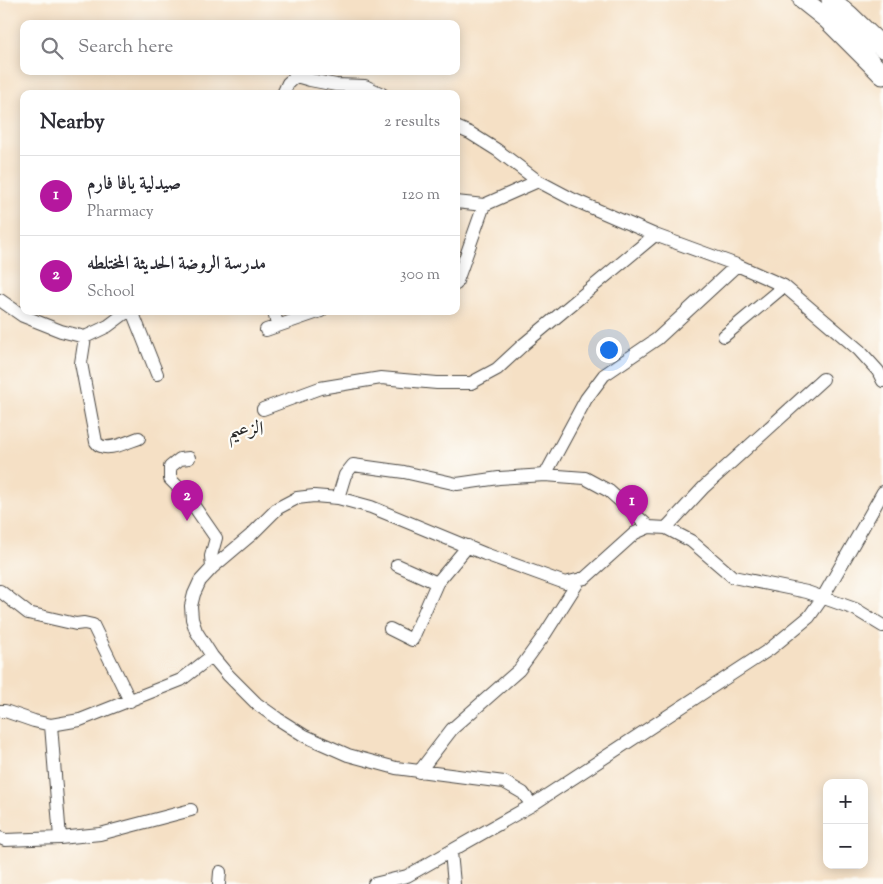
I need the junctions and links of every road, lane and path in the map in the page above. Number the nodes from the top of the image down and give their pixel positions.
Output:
1 (804, 0) edge
2 (831, 0) edge
3 (849, 15) junction
4 (883, 40) edge
5 (883, 48) edge
6 (881, 75) edge
7 (285, 90) edge
8 (362, 90) edge
9 (460, 128) edge
10 (538, 181) junction
11 (460, 202) edge
12 (484, 205) junction
13 (655, 235) junction
14 (738, 265) junction
15 (460, 273) edge
16 (784, 286) junction
17 (0, 300) edge
18 (20, 314) edge
19 (22, 315) edge
20 (124, 315) edge
21 (132, 315) edge
22 (273, 315) edge
23 (309, 315) edge
24 (724, 336) dead end
25 (84, 337) junction
26 (157, 374) dead end
27 (823, 379) dead end
28 (883, 381) edge
29 (263, 409) dead end
30 (139, 438) dead end
31 (189, 458) dead end
32 (546, 475) junction
33 (883, 492) edge
34 (338, 498) junction
35 (650, 527) junction
36 (666, 528) junction
37 (468, 546) junction
38 (397, 564) dead end
39 (212, 568) junction
40 (580, 579) junction
41 (437, 583) junction
42 (0, 591) edge
43 (823, 598) junction
44 (881, 622) edge
45 (390, 629) dead end
46 (212, 656) junction
47 (130, 701) junction
48 (0, 711) edge
49 (51, 725) junction
50 (419, 772) junction
51 (532, 805) junction
52 (192, 810) dead end
53 (0, 838) edge
54 (60, 838) junction
55 (451, 852) junction
56 (374, 884) edge
57 (454, 884) edge

1 - 6 highway
2 - 3 highway
3 - 4 street
3 - 5 highway
7 - 8 street
9 - 10 street
10 - 12 street
10 - 13 street
11 - 12 street
12 - 15 street
13 - 14 street
13 - 29 street
14 - 16 street
14 - 32 street
16 - 24 street
16 - 28 street
17 - 18 street
19 - 25 street
20 - 25 street
21 - 26 street
22 - 23 street
25 - 30 street
27 - 36 street
31 - 39 street
32 - 34 street
32 - 35 street
33 - 43 street
34 - 37 street
34 - 39 street
35 - 36 street
35 - 40 street
36 - 43 street
37 - 40 street
37 - 41 street
38 - 41 street
39 - 46 street
40 - 50 street
41 - 45 street
42 - 47 street
43 - 44 street
43 - 51 street
46 - 47 street
46 - 50 street
47 - 49 street
48 - 49 street
49 - 54 street
50 - 51 street
51 - 55 street
52 - 54 street
53 - 54 street
55 - 56 street
55 - 57 street

